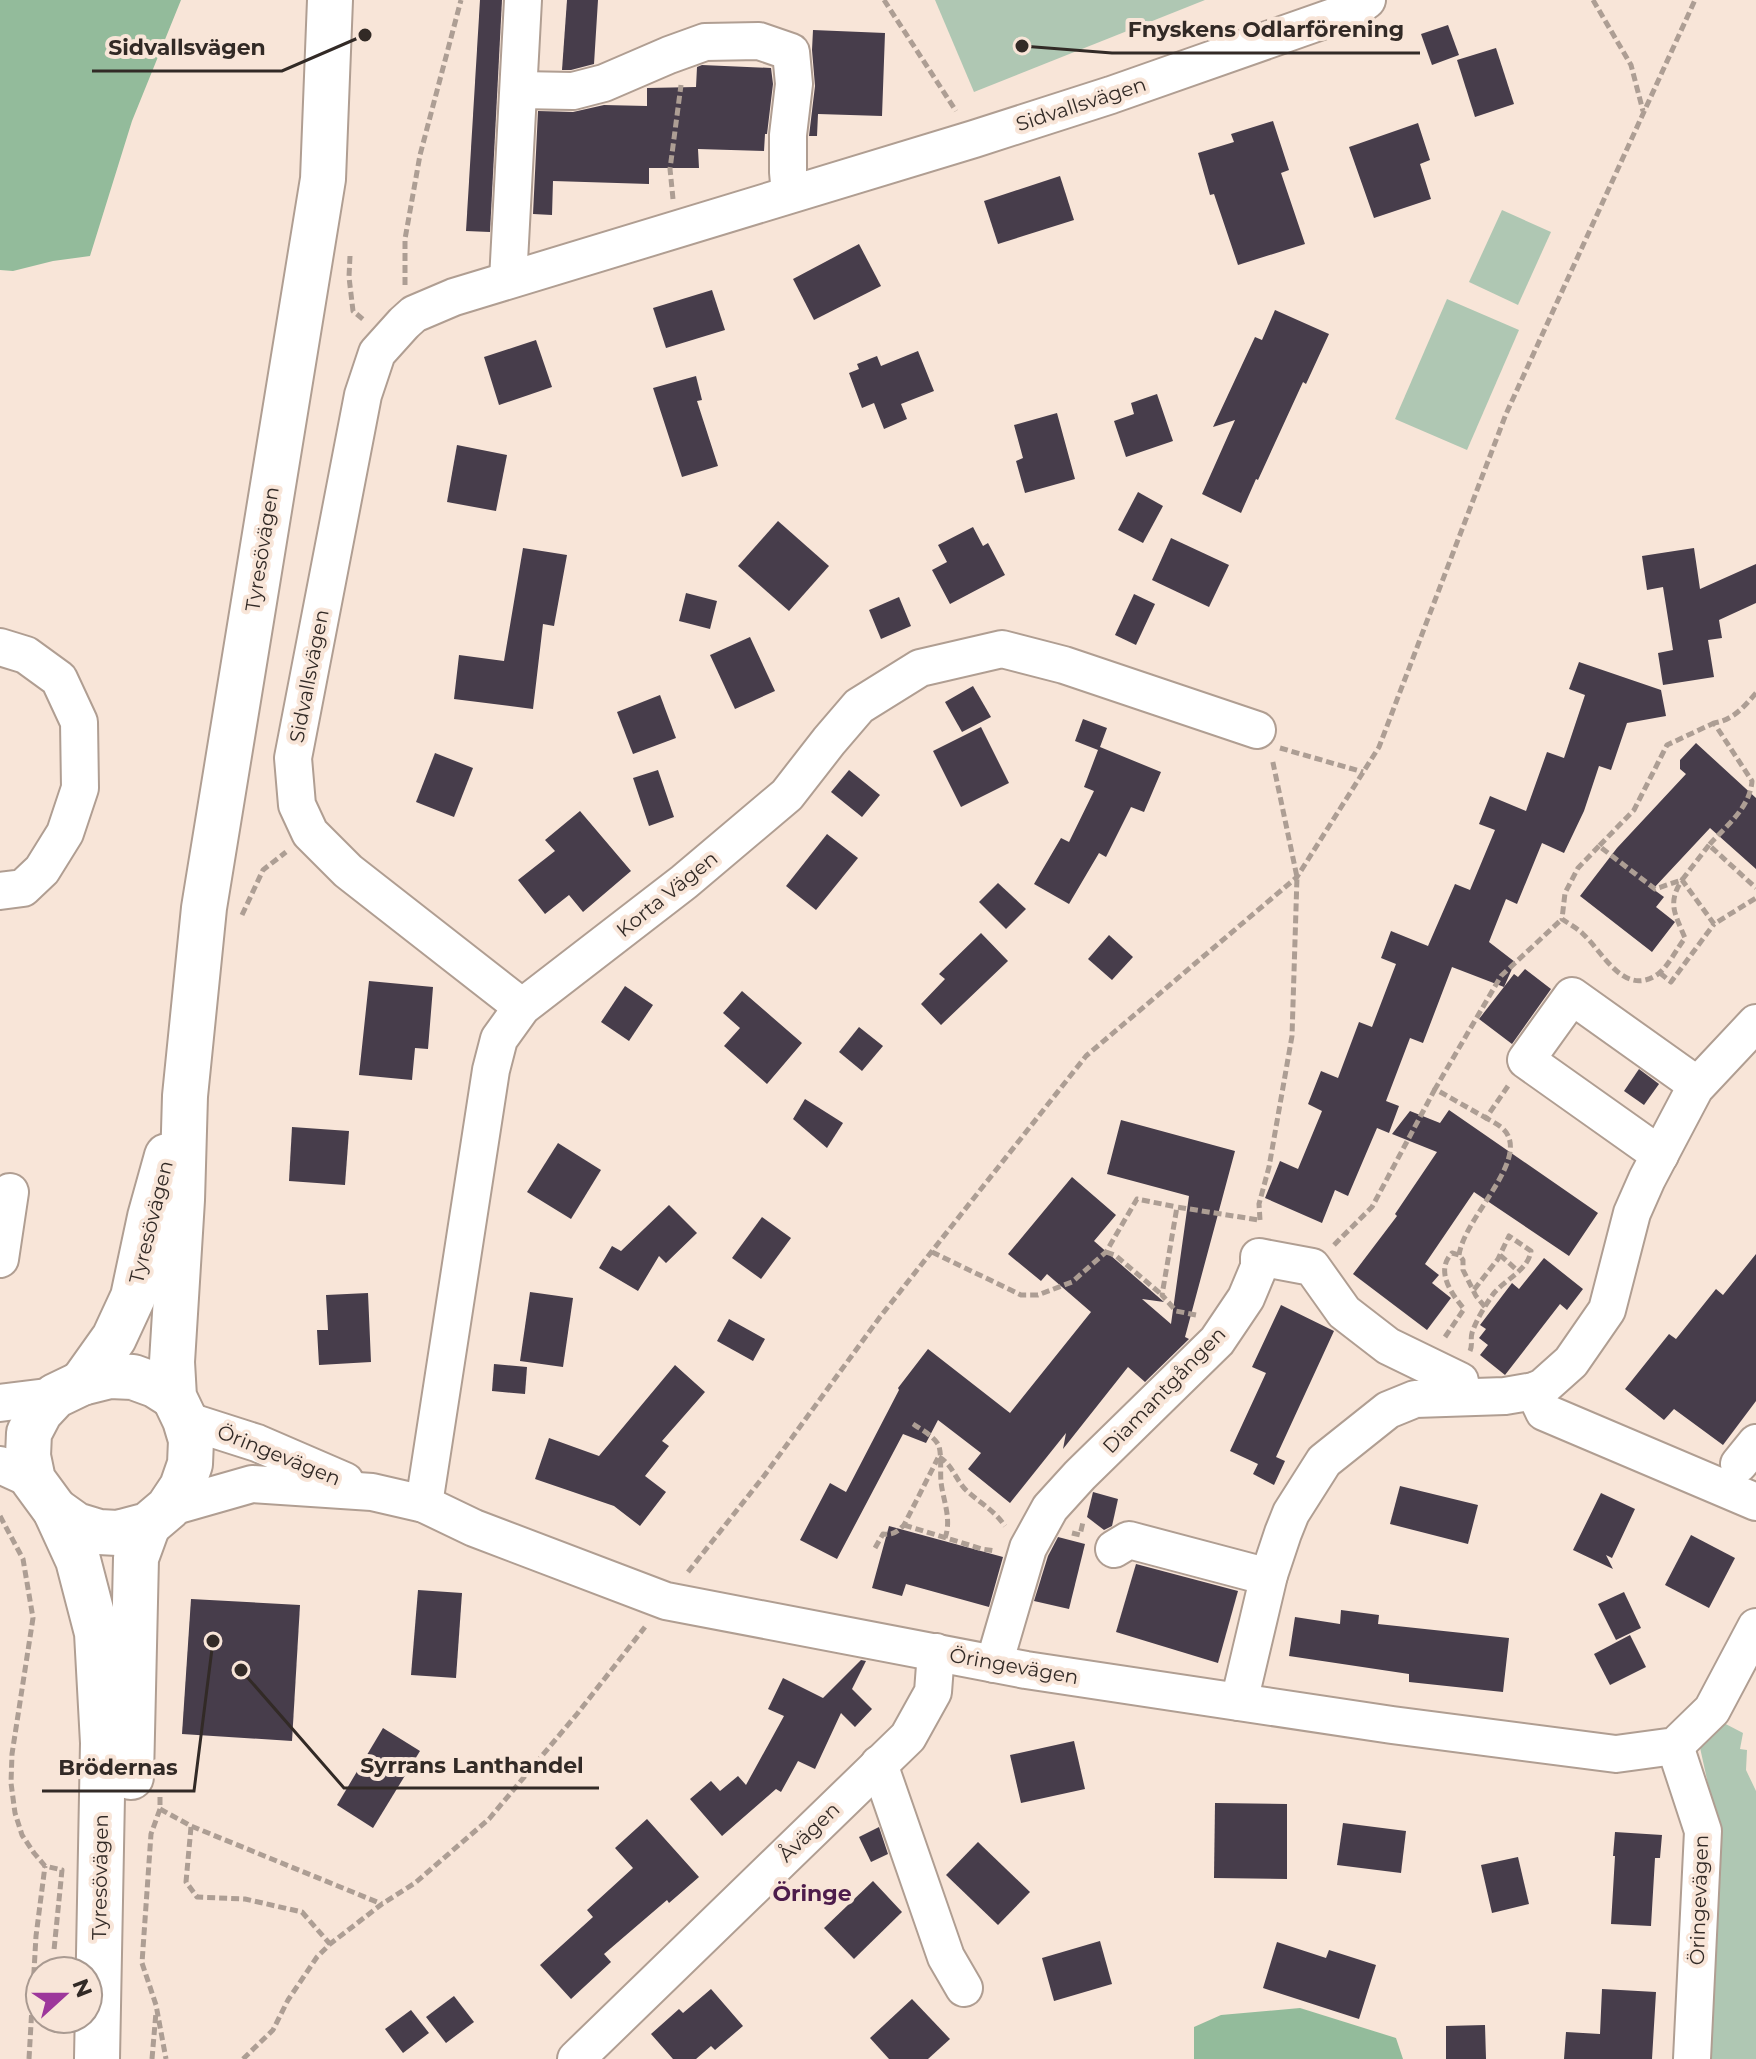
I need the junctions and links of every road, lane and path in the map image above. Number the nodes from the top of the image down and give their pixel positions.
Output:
1 (330, 0) edge
2 (461, 0) edge
3 (523, 0) edge
4 (884, 0) edge
5 (1367, 0) edge
6 (1593, 0) edge
7 (1695, 0) edge
8 (669, 55) junction
9 (519, 90) junction
10 (1643, 113) junction
11 (974, 139) junction
12 (790, 194) junction
13 (680, 229) junction
14 (508, 280) junction
15 (404, 323) junction
16 (0, 647) edge
17 (1756, 693) edge
18 (1714, 723) junction
19 (1257, 730) dead end
20 (1363, 772) junction
21 (310, 833) junction
22 (1709, 845) junction
23 (1599, 846) junction
24 (1297, 877) junction
25 (1682, 880) junction
26 (1756, 888) edge
27 (0, 891) edge
28 (1756, 898) edge
29 (240, 919) dead end
30 (1562, 919) junction
31 (1714, 924) junction
32 (1660, 973) junction
33 (522, 1007) junction
34 (1756, 1023) edge
35 (1526, 1060) junction
36 (1697, 1085) junction
37 (1435, 1089) junction
38 (185, 1096) junction
39 (1486, 1118) junction
40 (1660, 1155) junction
41 (10, 1192) dead end
42 (1177, 1207) junction
43 (1260, 1220) junction
44 (932, 1252) junction
45 (1106, 1252) junction
46 (1459, 1255) junction
47 (1500, 1255) junction
48 (1259, 1257) junction
49 (0, 1259) edge
50 (1312, 1267) junction
51 (1518, 1271) junction
52 (1473, 1291) junction
53 (1162, 1295) junction
54 (1485, 1307) junction
55 (1226, 1328) junction
56 (1442, 1360) junction
57 (68, 1389) junction
58 (1534, 1391) junction
59 (1462, 1397) junction
60 (0, 1403) edge
61 (180, 1408) junction
62 (913, 1424) dead end
63 (939, 1457) junction
64 (29, 1485) edge
65 (372, 1492) junction
66 (1756, 1502) edge
67 (424, 1504) junction
68 (0, 1516) edge
69 (158, 1516) junction
70 (904, 1525) junction
71 (945, 1538) junction
72 (1018, 1544) junction
73 (875, 1548) dead end
74 (1114, 1549) dead end
75 (1269, 1575) junction
76 (666, 1601) junction
77 (1756, 1627) edge
78 (936, 1652) junction
79 (994, 1664) junction
80 (1239, 1702) junction
81 (1675, 1746) junction
82 (879, 1764) junction
83 (160, 1809) dead end
84 (191, 1826) junction
85 (45, 1866) junction
86 (382, 1904) junction
87 (330, 1944) junction
88 (54, 1950) dead end
89 (964, 1988) dead end
90 (156, 2005) dead end
91 (29, 2059) edge
92 (97, 2059) edge
93 (119, 2059) edge
94 (152, 2059) edge
95 (243, 2059) edge
96 (576, 2059) edge
97 (1692, 2059) edge

1 - 38 main road, Tyresövägen
2 - 15 path
3 - 9 street
4 - 11 path
5 - 11 street, Sidvallsvägen
6 - 10 path
7 - 10 path
8 - 9 street
8 - 12 street
8 - 13 path
9 - 14 street
10 - 20 path
11 - 12 street, Sidvallsvägen
12 - 13 street, Sidvallsvägen
13 - 14 street, Sidvallsvägen
14 - 15 street, Sidvallsvägen
15 - 21 street, Sidvallsvägen
16 - 27 street
17 - 18 path
18 - 22 path
18 - 23 path
19 - 33 street, Korta Vägen
20 - 24 path
20 - 24 path
21 - 29 path
21 - 33 street, Sidvallsvägen
22 - 25 path
22 - 26 path
23 - 25 path
23 - 30 path
24 - 43 path
24 - 44 path
25 - 31 path
25 - 32 path
28 - 31 path
30 - 32 path
30 - 37 path
31 - 32 path
33 - 67 street, Korta Vägen
34 - 36 street
35 - 36 street
35 - 39 path
35 - 40 street
36 - 40 street
37 - 39 path
37 - 50 path
38 - 57 main road, Tyresövägen
38 - 61 main road, Tyresövägen
39 - 46 path
40 - 58 street
41 - 49 street
42 - 43 path
42 - 45 path
42 - 53 path
43 - 48 path
44 - 45 path
44 - 76 path
45 - 53 path
46 - 52 path
46 - 56 path
47 - 51 path
47 - 51 path
47 - 52 path
48 - 50 street
48 - 55 street, Diamantgången
50 - 56 street
51 - 54 path
52 - 54 path
53 - 55 path
54 - 56 path
55 - 72 street, Diamantgången
56 - 59 street
57 - 60 street
57 - 61 main road
57 - 64 main road, Tyresövägen
58 - 59 street
58 - 66 street
59 - 75 street
61 - 65 street, Öringevägen
61 - 69 main road, Tyresövägen
62 - 63 path
63 - 70 path
63 - 71 path
63 - 72 path
64 - 69 main road
64 - 92 main road, Tyresövägen
65 - 67 street, Öringevägen
65 - 69 street, Öringevägen
67 - 76 street, Öringevägen
68 - 85 path
69 - 93 main road, Tyresövägen
70 - 71 path
70 - 73 path
71 - 72 path
72 - 79 street, Diamantgången
74 - 75 street
75 - 80 street
76 - 78 street, Öringevägen
76 - 86 path
77 - 81 street
78 - 79 street, Öringevägen
78 - 82 street, Åvägen
79 - 80 street, Öringevägen
80 - 81 street, Öringevägen
81 - 97 street, Öringevägen
82 - 89 street
82 - 96 street, Åvägen
83 - 84 path
84 - 86 path
84 - 87 path
85 - 88 path
85 - 91 path
86 - 87 path
87 - 95 path
90 - 94 path

